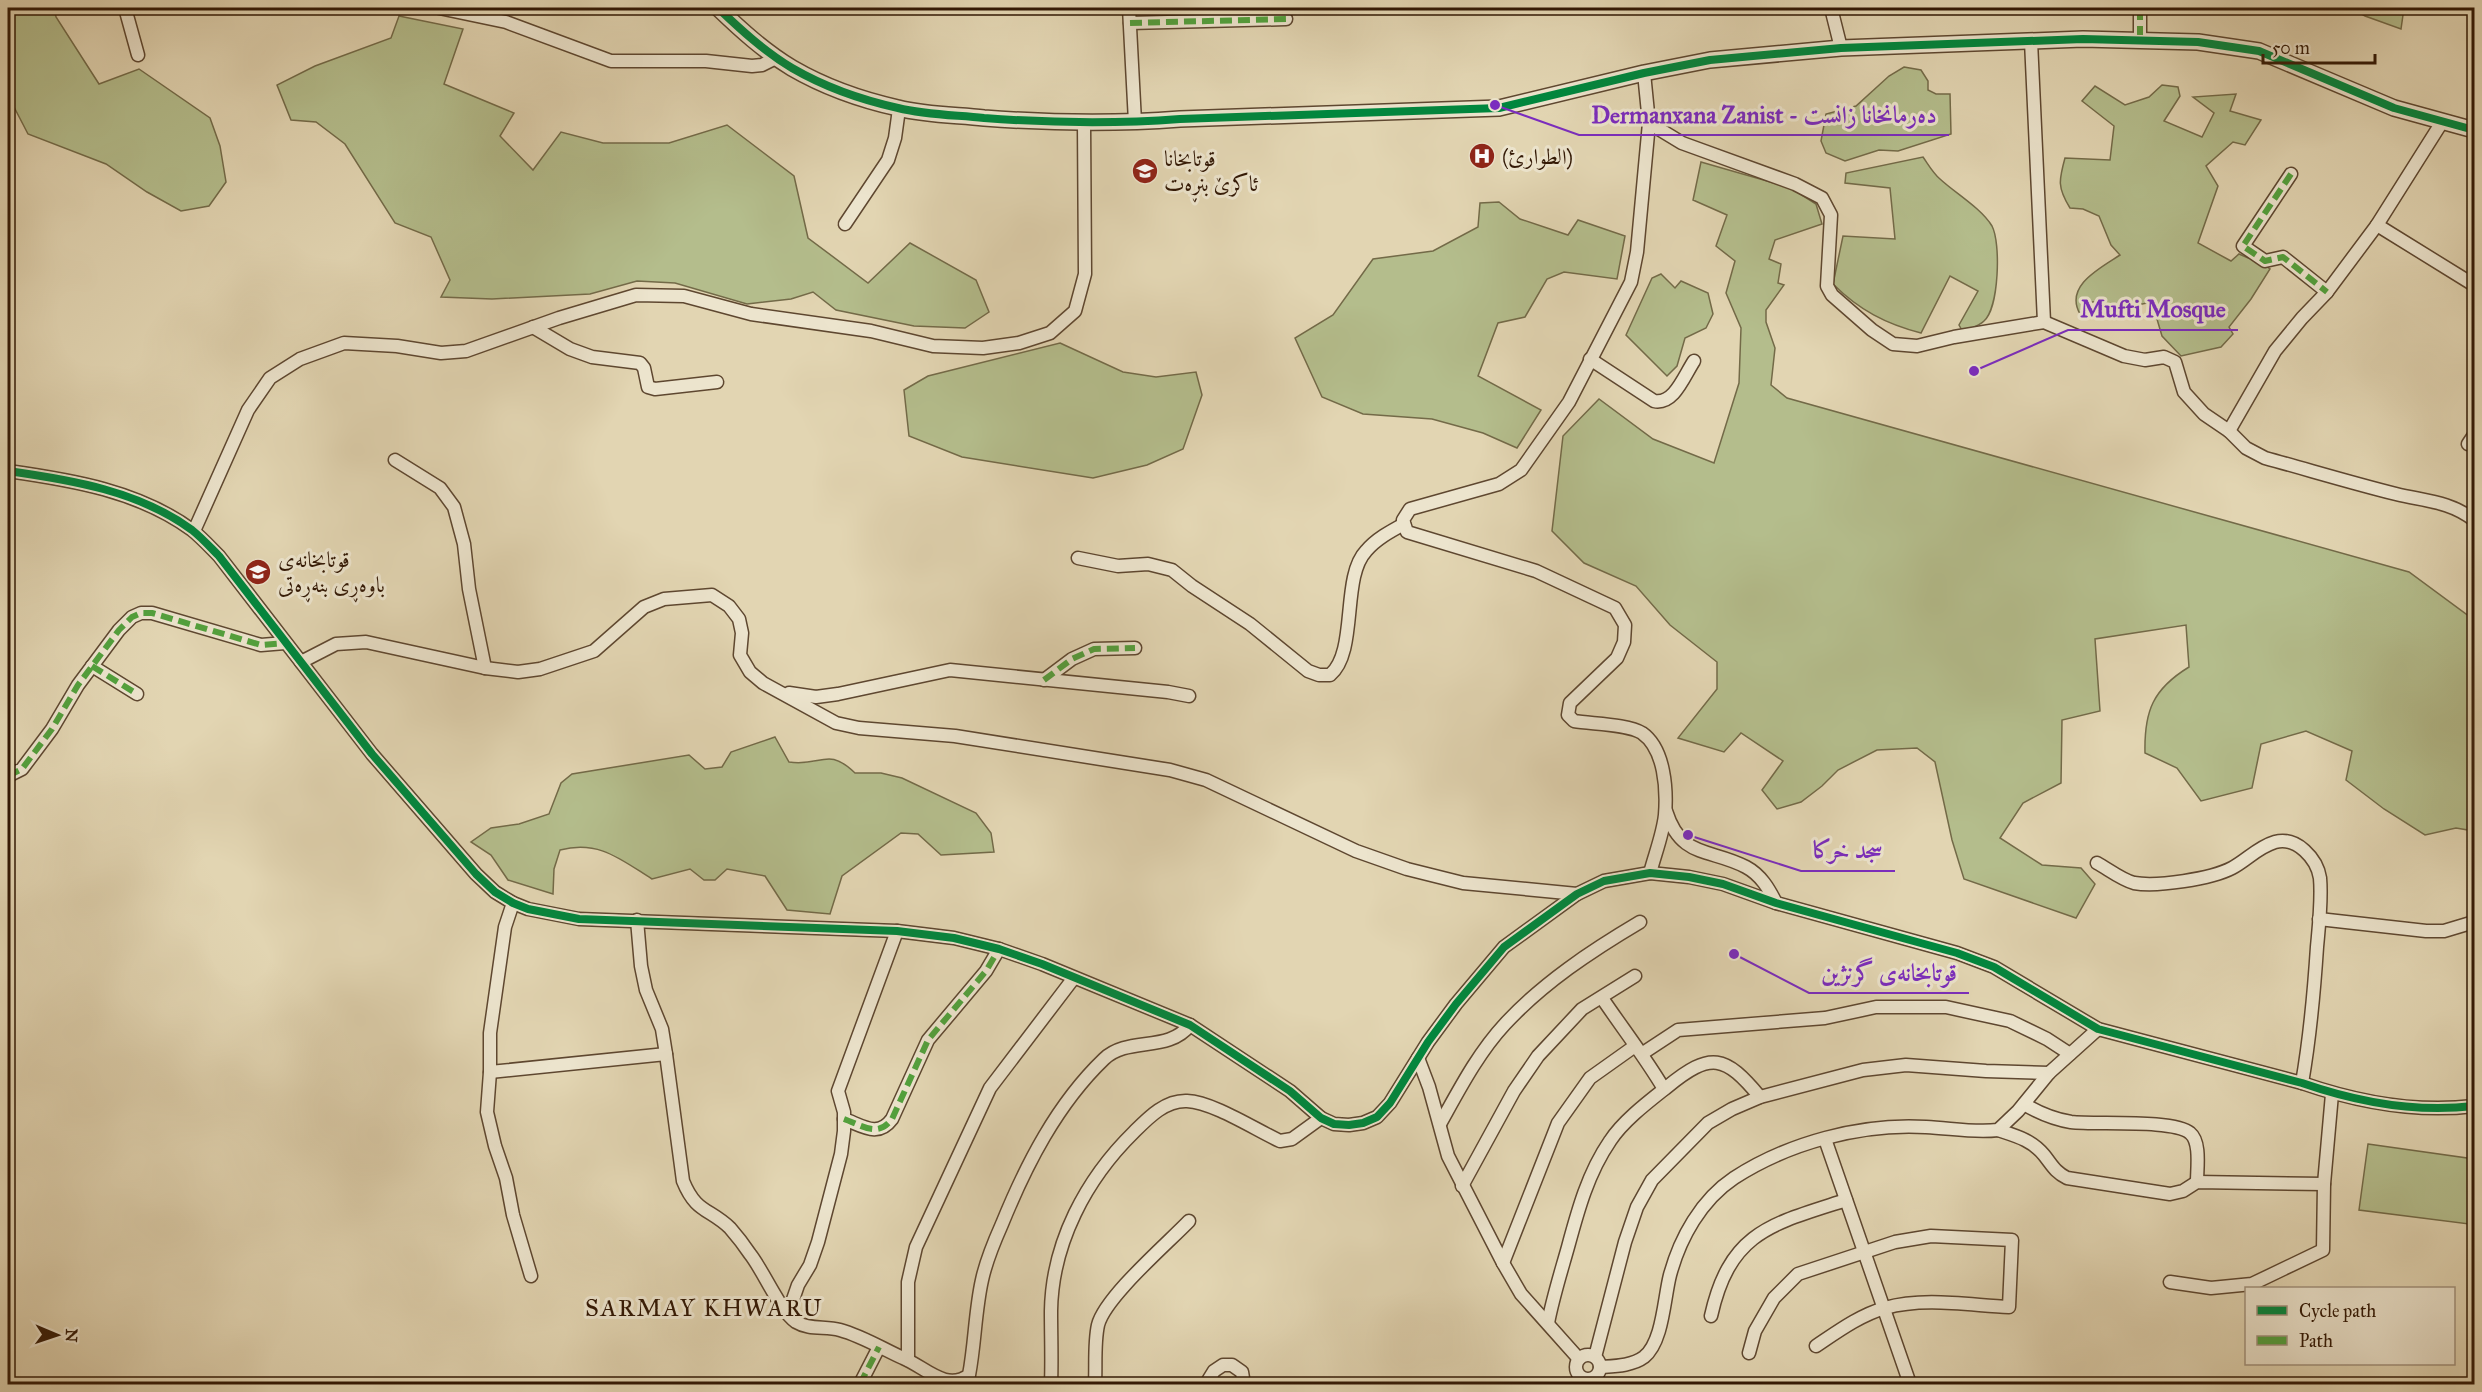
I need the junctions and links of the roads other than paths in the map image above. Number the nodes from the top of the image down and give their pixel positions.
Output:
1 (125, 8) edge
2 (439, 8) edge
3 (718, 8) edge
4 (1130, 8) edge
5 (1831, 8) edge
6 (2140, 8) edge
7 (1287, 19) dead end
8 (1130, 23) junction
9 (2031, 41) junction
10 (2140, 41) junction
11 (1840, 48) junction
12 (138, 55) dead end
13 (776, 58) junction
14 (1644, 72) junction
15 (899, 109) junction
16 (2442, 122) junction
17 (1084, 123) junction
18 (1135, 123) junction
19 (1649, 123) junction
20 (2475, 130) edge
21 (2291, 174) dead end
22 (844, 224) dead end
23 (2377, 225) junction
24 (2475, 285) edge
25 (2327, 292) junction
26 (2044, 322) junction
27 (533, 327) junction
28 (1590, 359) junction
29 (1694, 361) dead end
30 (717, 382) dead end
31 (2229, 431) junction
32 (394, 460) dead end
33 (8, 471) edge
34 (2475, 519) edge
35 (1404, 524) junction
36 (194, 531) junction
37 (1078, 558) dead end
38 (285, 643) junction
39 (1135, 648) dead end
40 (301, 662) junction
41 (92, 666) junction
42 (484, 668) junction
43 (1044, 680) junction
44 (782, 692) junction
45 (137, 694) dead end
46 (1189, 696) dead end
47 (8, 776) edge
48 (1665, 805) junction
49 (2097, 863) dead end
50 (1650, 873) junction
51 (1577, 894) junction
52 (513, 903) junction
53 (1776, 903) junction
54 (2319, 919) junction
55 (637, 920) junction
56 (1640, 922) dead end
57 (2475, 922) edge
58 (897, 931) junction
59 (999, 949) junction
60 (1635, 976) dead end
61 (1073, 979) junction
62 (1602, 998) junction
63 (1190, 1025) junction
64 (2098, 1029) junction
65 (1639, 1049) junction
66 (666, 1054) junction
67 (2070, 1054) junction
68 (1418, 1058) junction
69 (490, 1072) junction
70 (2049, 1073) junction
71 (2301, 1083) junction
72 (1664, 1089) junction
73 (2332, 1094) junction
74 (1760, 1097) junction
75 (2024, 1104) junction
76 (2475, 1106) edge
77 (1320, 1118) junction
78 (844, 1119) junction
79 (1440, 1124) junction
80 (1998, 1130) junction
81 (1826, 1138) junction
82 (2197, 1182) junction
83 (2324, 1184) junction
84 (1462, 1186) junction
85 (1846, 1200) junction
86 (1189, 1221) dead end
87 (1864, 1253) junction
88 (1503, 1263) junction
89 (531, 1276) dead end
90 (2170, 1282) dead end
91 (1884, 1309) junction
92 (788, 1314) junction
93 (1711, 1316) dead end
94 (1548, 1323) junction
95 (1816, 1346) dead end
96 (879, 1347) junction
97 (1749, 1353) dead end
98 (1580, 1359) junction
99 (908, 1360) junction
100 (1598, 1362) junction
101 (1590, 1382) edge
102 (954, 1383) edge
103 (860, 1384) edge
104 (1051, 1384) edge
105 (1095, 1384) edge
106 (1206, 1384) edge
107 (1244, 1384) edge
108 (1911, 1384) edge

1 - 12 street
2 - 13 street
3 - 13 street
4 - 8 street
5 - 11 street
6 - 10 street
7 - 8 street
8 - 18 street
9 - 10 street
9 - 11 street
9 - 26 street
10 - 16 street
11 - 14 street
13 - 15 street
14 - 18 street
14 - 19 street
15 - 17 street
15 - 22 street
16 - 20 street
16 - 23 street
17 - 18 street
17 - 27 street
19 - 26 street
19 - 28 street
21 - 25 street
23 - 24 street
23 - 25 street
25 - 31 street
26 - 31 street
27 - 30 street
27 - 36 street
28 - 29 street
28 - 35 street
31 - 34 street
32 - 42 street
33 - 36 street
35 - 37 street
35 - 48 street
36 - 38 street
38 - 40 street
38 - 41 street
39 - 43 street
40 - 42 street
40 - 52 street
41 - 45 street
41 - 47 street
42 - 44 street
43 - 44 street
43 - 46 street
44 - 51 street
48 - 50 street
48 - 53 street
49 - 54 street
50 - 51 street
50 - 53 street
51 - 68 street
52 - 55 street
52 - 69 street
53 - 64 street
54 - 57 street
54 - 71 street
55 - 58 street
55 - 66 street
56 - 79 street
58 - 59 street
58 - 78 street
59 - 61 street
59 - 78 street
60 - 62 street
61 - 63 street
61 - 99 street
62 - 65 street
62 - 84 street
63 - 77 street
63 - 102 street
64 - 67 street
64 - 71 street
65 - 67 street
65 - 72 street
65 - 88 street
66 - 69 street
66 - 92 street
67 - 70 street
68 - 77 street
68 - 79 street
69 - 89 street
70 - 74 street
70 - 75 street
71 - 73 street
72 - 74 street
72 - 94 street
73 - 76 street
73 - 83 street
74 - 100 street
75 - 80 street
75 - 82 street
77 - 104 street
78 - 92 street
79 - 84 street
80 - 81 street
80 - 82 street
81 - 85 street
81 - 100 street
82 - 83 street
83 - 90 street
84 - 88 street
85 - 87 street
85 - 93 street
86 - 105 street
87 - 91 street
87 - 91 street
87 - 97 street
88 - 94 street
91 - 95 street
91 - 108 street
92 - 96 street
94 - 98 street
96 - 99 street
96 - 103 street
98 - 100 street
98 - 101 street
99 - 102 street
100 - 101 street
106 - 107 street

